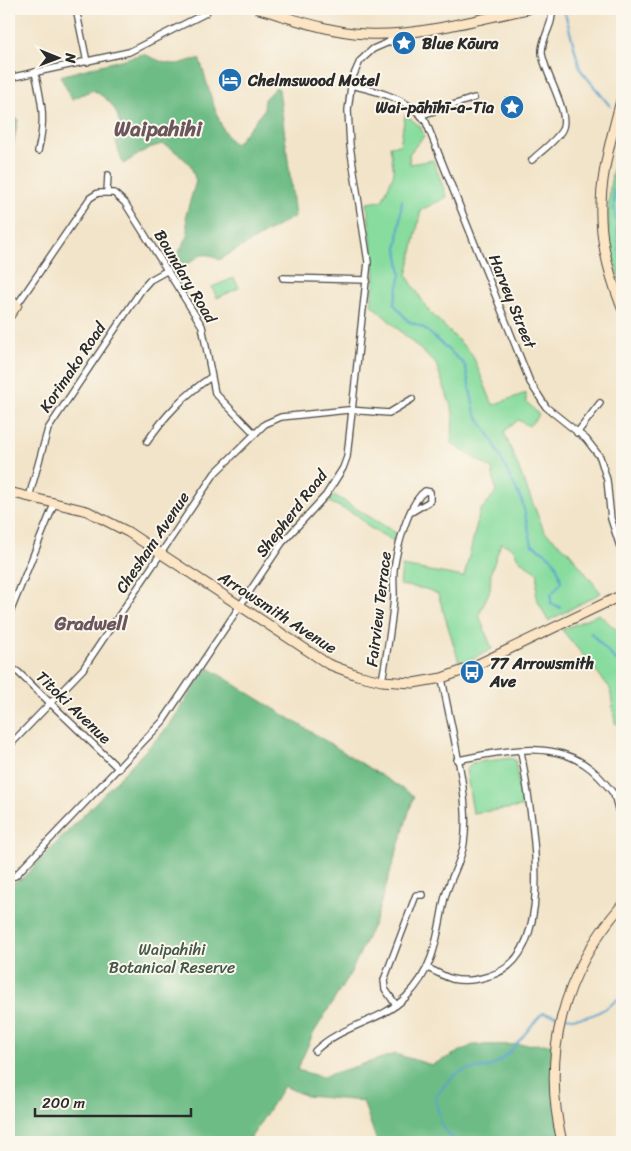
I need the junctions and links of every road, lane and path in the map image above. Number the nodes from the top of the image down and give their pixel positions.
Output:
1 (76, 9) edge
2 (208, 9) edge
3 (259, 9) edge
4 (528, 9) edge
5 (552, 9) edge
6 (393, 34) junction
7 (87, 62) junction
8 (35, 72) junction
9 (9, 78) edge
10 (351, 85) junction
11 (622, 97) edge
12 (474, 98) dead end
13 (422, 115) junction
14 (38, 151) dead end
15 (532, 160) dead end
16 (108, 175) dead end
17 (107, 192) junction
18 (168, 270) junction
19 (283, 278) dead end
20 (367, 280) junction
21 (13, 302) edge
22 (622, 308) edge
23 (9, 316) edge
24 (211, 377) junction
25 (412, 399) dead end
26 (600, 402) dead end
27 (352, 410) junction
28 (255, 434) junction
29 (577, 434) junction
30 (147, 442) dead end
31 (9, 492) edge
32 (29, 497) junction
33 (55, 502) junction
34 (410, 513) dead end
35 (622, 553) edge
36 (161, 554) junction
37 (621, 598) edge
38 (239, 606) junction
39 (9, 615) edge
40 (9, 667) edge
41 (442, 678) junction
42 (382, 681) junction
43 (50, 703) junction
44 (9, 746) edge
45 (521, 751) junction
46 (457, 760) junction
47 (119, 769) junction
48 (614, 794) junction
49 (622, 804) edge
50 (622, 824) edge
51 (9, 877) edge
52 (411, 890) dead end
53 (622, 906) edge
54 (427, 968) junction
55 (396, 1005) junction
56 (315, 1051) dead end
57 (562, 1142) edge

1 - 7 street
2 - 7 street
3 - 6 main road
4 - 6 main road
5 - 15 street
6 - 10 street, Shepherd Road
7 - 8 street
8 - 9 street
8 - 14 street
10 - 13 street
10 - 20 street, Shepherd Road
11 - 22 main road
12 - 13 street
13 - 29 street, Harvey Street
16 - 17 street
17 - 18 street, Boundary Road
17 - 21 street
18 - 24 street, Boundary Road
18 - 32 street, Korimako Road
19 - 20 street
20 - 27 street, Shepherd Road
21 - 23 main road
24 - 28 street, Boundary Road
24 - 30 street
25 - 27 street, Chesham Avenue
26 - 29 street
27 - 28 street, Chesham Avenue
27 - 38 street, Shepherd Road
28 - 36 street, Chesham Avenue
29 - 35 street, Harvey Street
31 - 32 main road, Arrowsmith Avenue
32 - 33 main road, Arrowsmith Avenue
33 - 36 main road, Arrowsmith Avenue
33 - 39 street
34 - 42 street, Fairview Terrace
36 - 38 main road, Arrowsmith Avenue
36 - 43 street, Chesham Avenue
37 - 41 main road, Arrowsmith Avenue
38 - 42 main road, Arrowsmith Avenue
38 - 47 street, Shepherd Road
40 - 43 street, Titoki Avenue
41 - 42 main road, Arrowsmith Avenue
41 - 46 street
43 - 44 street, Chesham Avenue
43 - 47 street, Titoki Avenue
45 - 46 street
45 - 48 street
45 - 54 street
46 - 54 street
47 - 51 street, Shepherd Road
48 - 49 street
48 - 50 street
52 - 55 street
53 - 57 main road
54 - 55 street
55 - 56 street

